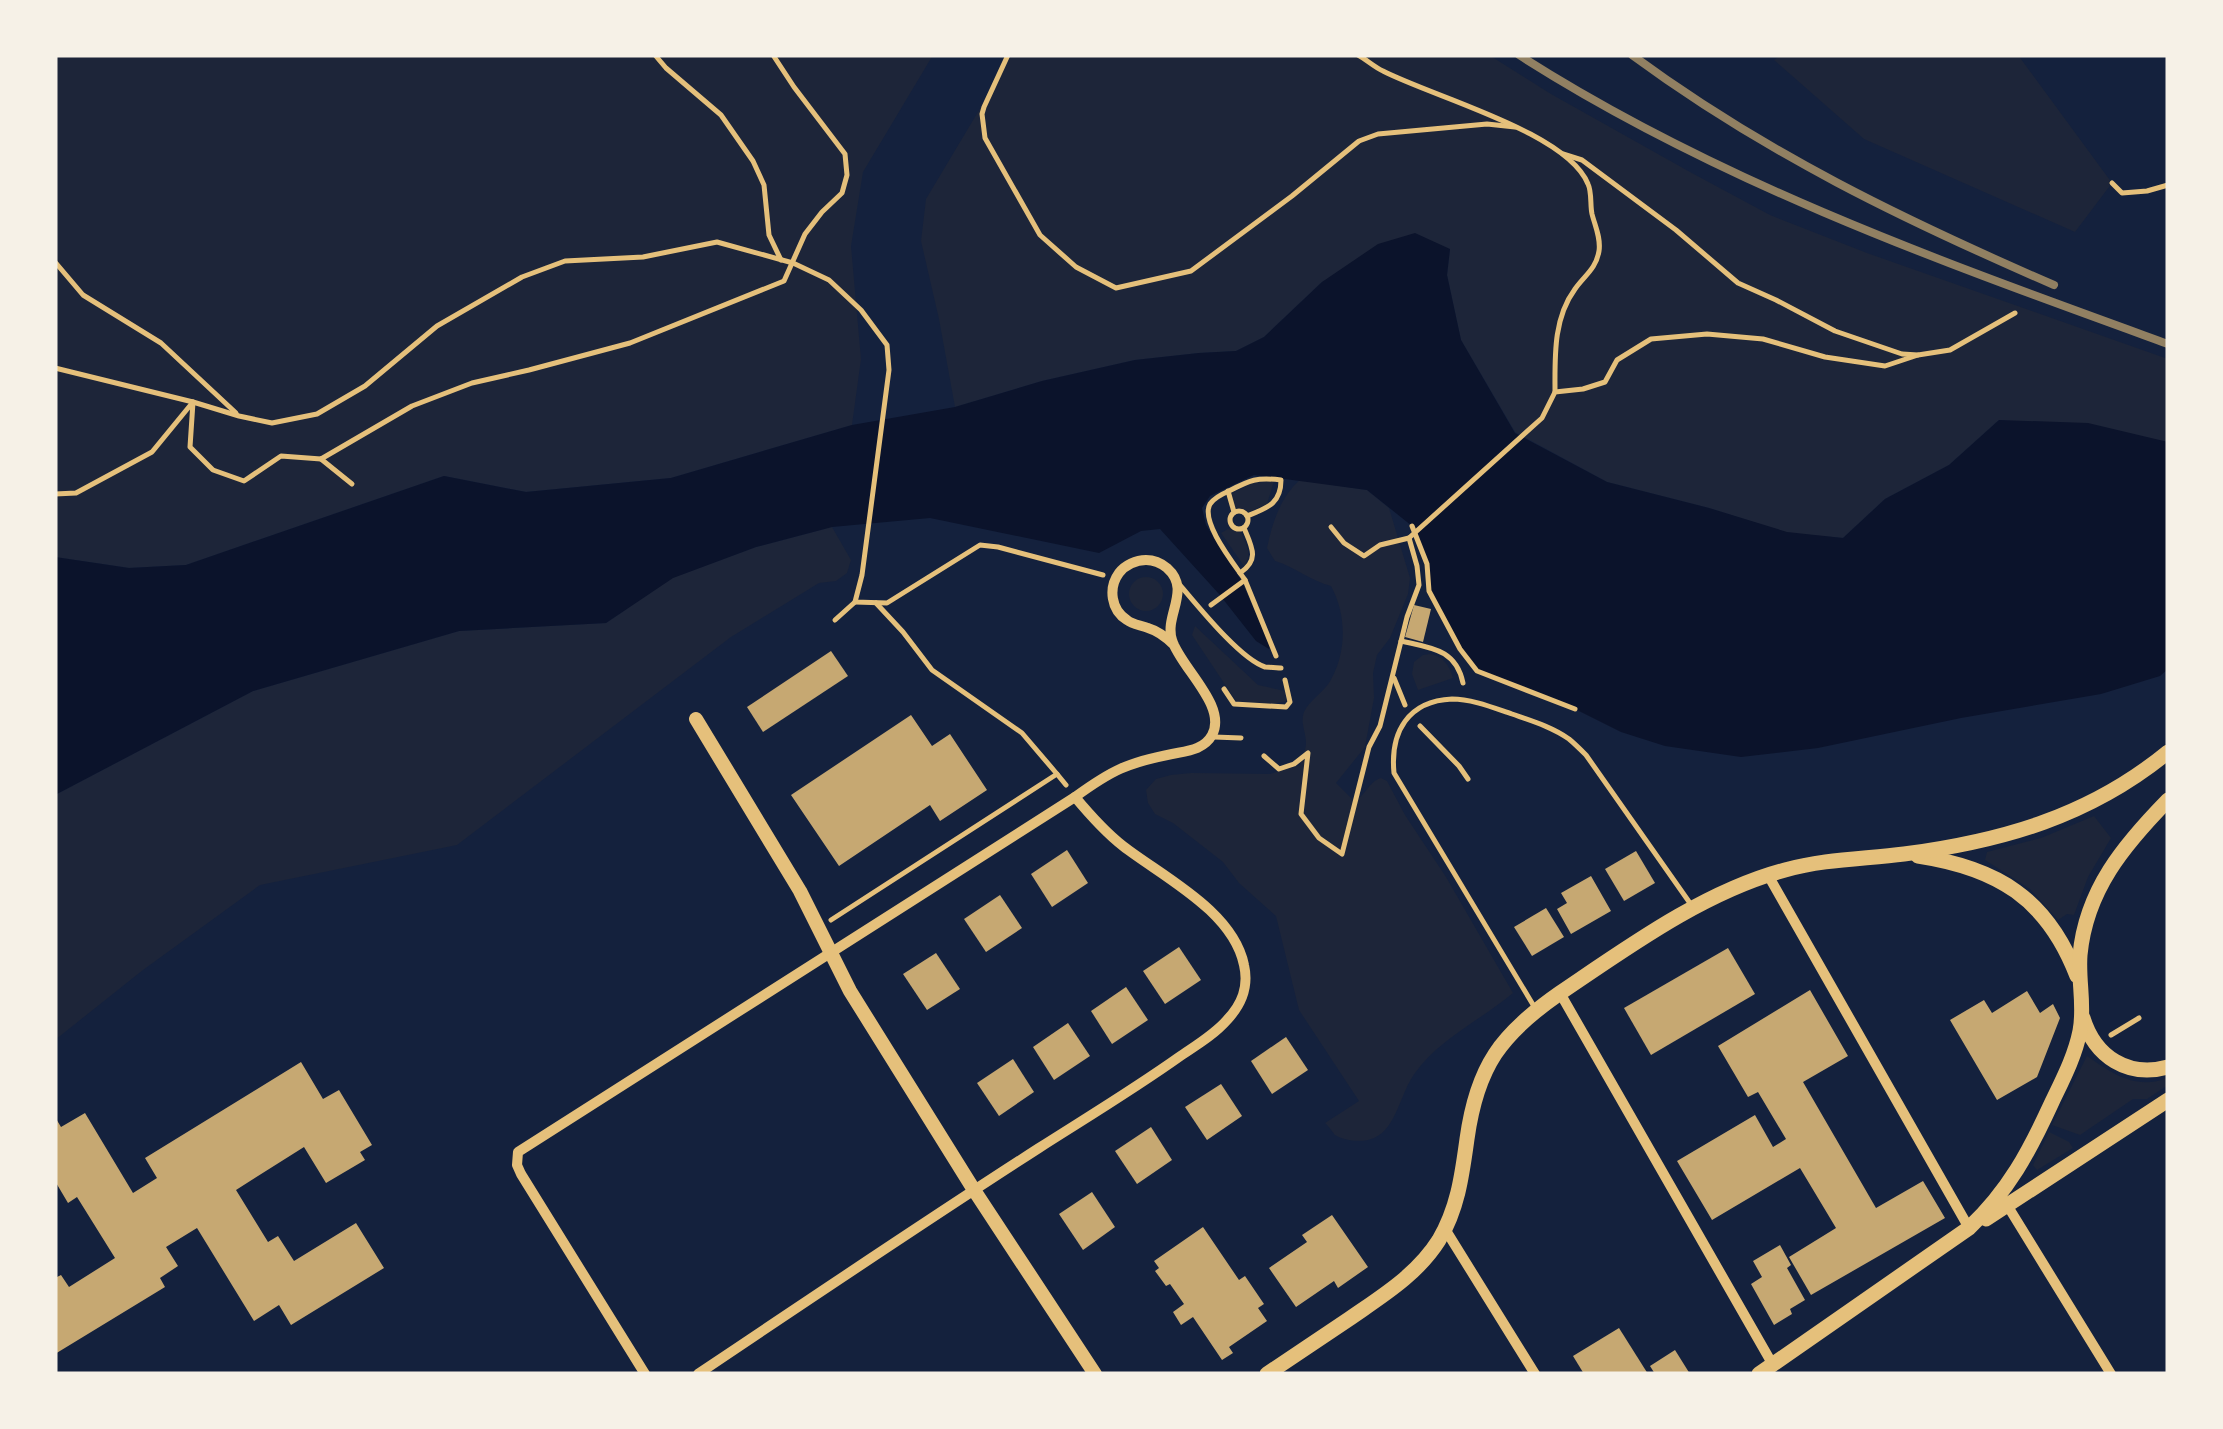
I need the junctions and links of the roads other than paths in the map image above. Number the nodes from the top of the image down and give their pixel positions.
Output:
1 (1176, 582) junction
2 (1174, 645) junction
3 (1281, 668) dead end
4 (696, 719) dead end
5 (1211, 737) junction
6 (1241, 738) dead end
7 (2168, 752) edge
8 (1075, 797) junction
9 (2168, 800) edge
10 (1903, 854) junction
11 (1768, 875) junction
12 (1694, 908) junction
13 (832, 952) junction
14 (2080, 984) junction
15 (1560, 993) junction
16 (1536, 1010) junction
17 (2082, 1014) junction
18 (2168, 1067) edge
19 (2168, 1100) edge
20 (974, 1190) junction
21 (2004, 1201) junction
22 (1970, 1228) junction
23 (1445, 1229) junction
24 (1766, 1369) edge
25 (644, 1374) edge
26 (698, 1374) edge
27 (1095, 1374) edge
28 (1267, 1374) edge
29 (1535, 1374) edge
30 (2111, 1374) edge

1 - 2 street
1 - 2 street
1 - 3 lane
2 - 5 street
4 - 13 street
5 - 6 lane
5 - 8 street
7 - 10 main road
8 - 13 street
8 - 20 street
9 - 14 main road
10 - 11 main road
10 - 14 main road
11 - 12 main road
11 - 22 street
12 - 15 main road
12 - 16 lane
13 - 20 street
13 - 25 street
14 - 17 main road
15 - 16 main road
15 - 24 street
16 - 23 main road
17 - 18 main road
17 - 21 main road
19 - 21 main road
20 - 26 street
20 - 27 street
21 - 22 main road
21 - 30 street
22 - 24 main road
23 - 28 main road
23 - 29 street

